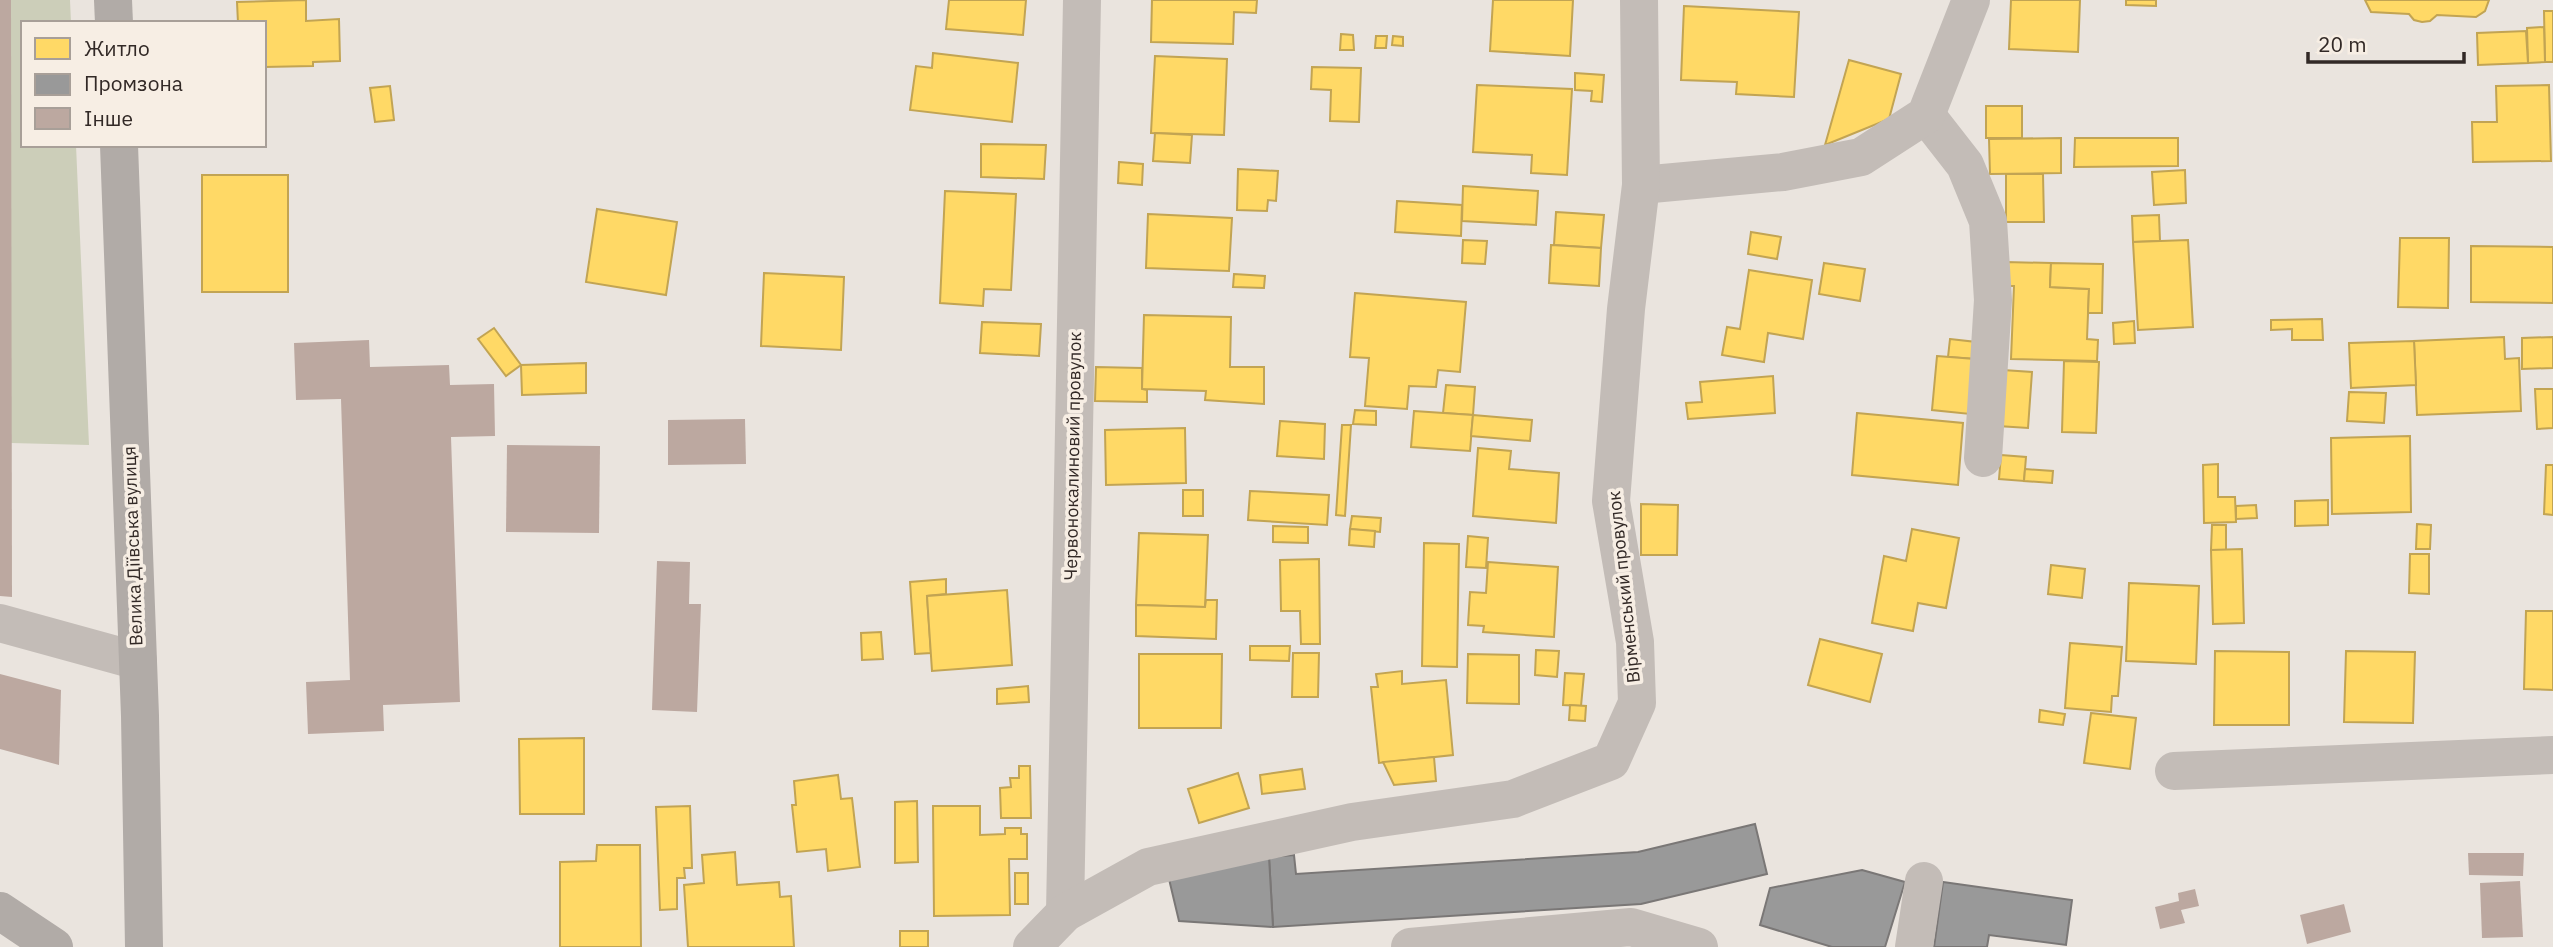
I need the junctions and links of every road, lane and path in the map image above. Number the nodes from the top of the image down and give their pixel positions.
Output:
1 (113, 0) edge
2 (1082, 0) edge
3 (1639, 0) edge
4 (1971, 0) edge
5 (114, 21) edge
6 (1926, 115) junction
7 (119, 147) edge
8 (1641, 185) junction
9 (1983, 458) dead end
10 (0, 623) edge
11 (138, 661) junction
12 (2553, 755) edge
13 (2174, 771) dead end
14 (1924, 881) dead end
15 (0, 911) edge
16 (1065, 913) junction
17 (54, 947) edge
18 (144, 947) edge
19 (1032, 947) edge
20 (1410, 947) edge
21 (1699, 947) edge
22 (1914, 947) edge

1 - 5 main road
2 - 16 street, Червонокалиновий провулок
3 - 8 street, Вірменський провулок
4 - 6 street
6 - 8 street
6 - 9 street
7 - 11 main road, Велика Діївська вулиця
8 - 16 street, Вірменський провулок
10 - 11 street
11 - 18 main road, Велика Діївська вулиця
12 - 13 street
14 - 22 street
15 - 17 main road
16 - 19 street, Вірменський провулок
20 - 21 street

